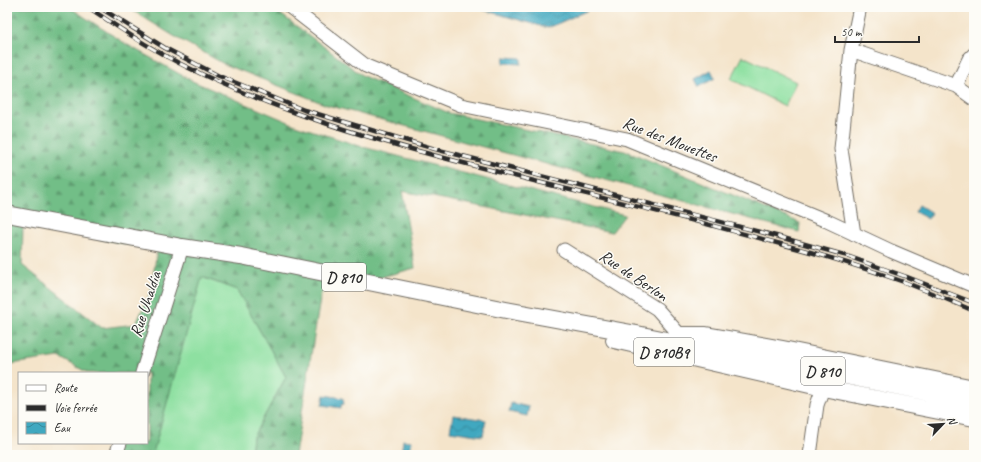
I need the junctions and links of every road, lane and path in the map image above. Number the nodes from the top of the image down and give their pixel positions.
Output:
1 (290, 7) edge
2 (860, 7) edge
3 (851, 50) junction
4 (974, 54) edge
5 (956, 86) junction
6 (974, 99) edge
7 (7, 214) edge
8 (854, 234) junction
9 (182, 247) junction
10 (564, 250) dead end
11 (974, 286) edge
12 (506, 310) junction
13 (637, 334) junction
14 (680, 335) junction
15 (142, 372) edge
16 (823, 388) junction
17 (974, 388) edge
18 (974, 402) edge
19 (974, 418) edge
20 (120, 444) edge
21 (116, 455) edge
22 (810, 455) edge

1 - 8 street, Rue des Mouettes
2 - 3 street
3 - 5 street
3 - 8 street
4 - 5 street
5 - 6 street
7 - 9 main road, D 810
8 - 11 street, Rue des Mouettes
9 - 12 main road, D 810
9 - 15 street, Rue Uhaldia
10 - 14 street, Rue de Berlon
12 - 13 main road, D 810
12 - 16 main road, D 810B9
13 - 14 main road
13 - 18 main road, D 810
14 - 17 main road
16 - 19 main road, D 810B9
16 - 22 street
20 - 21 street

